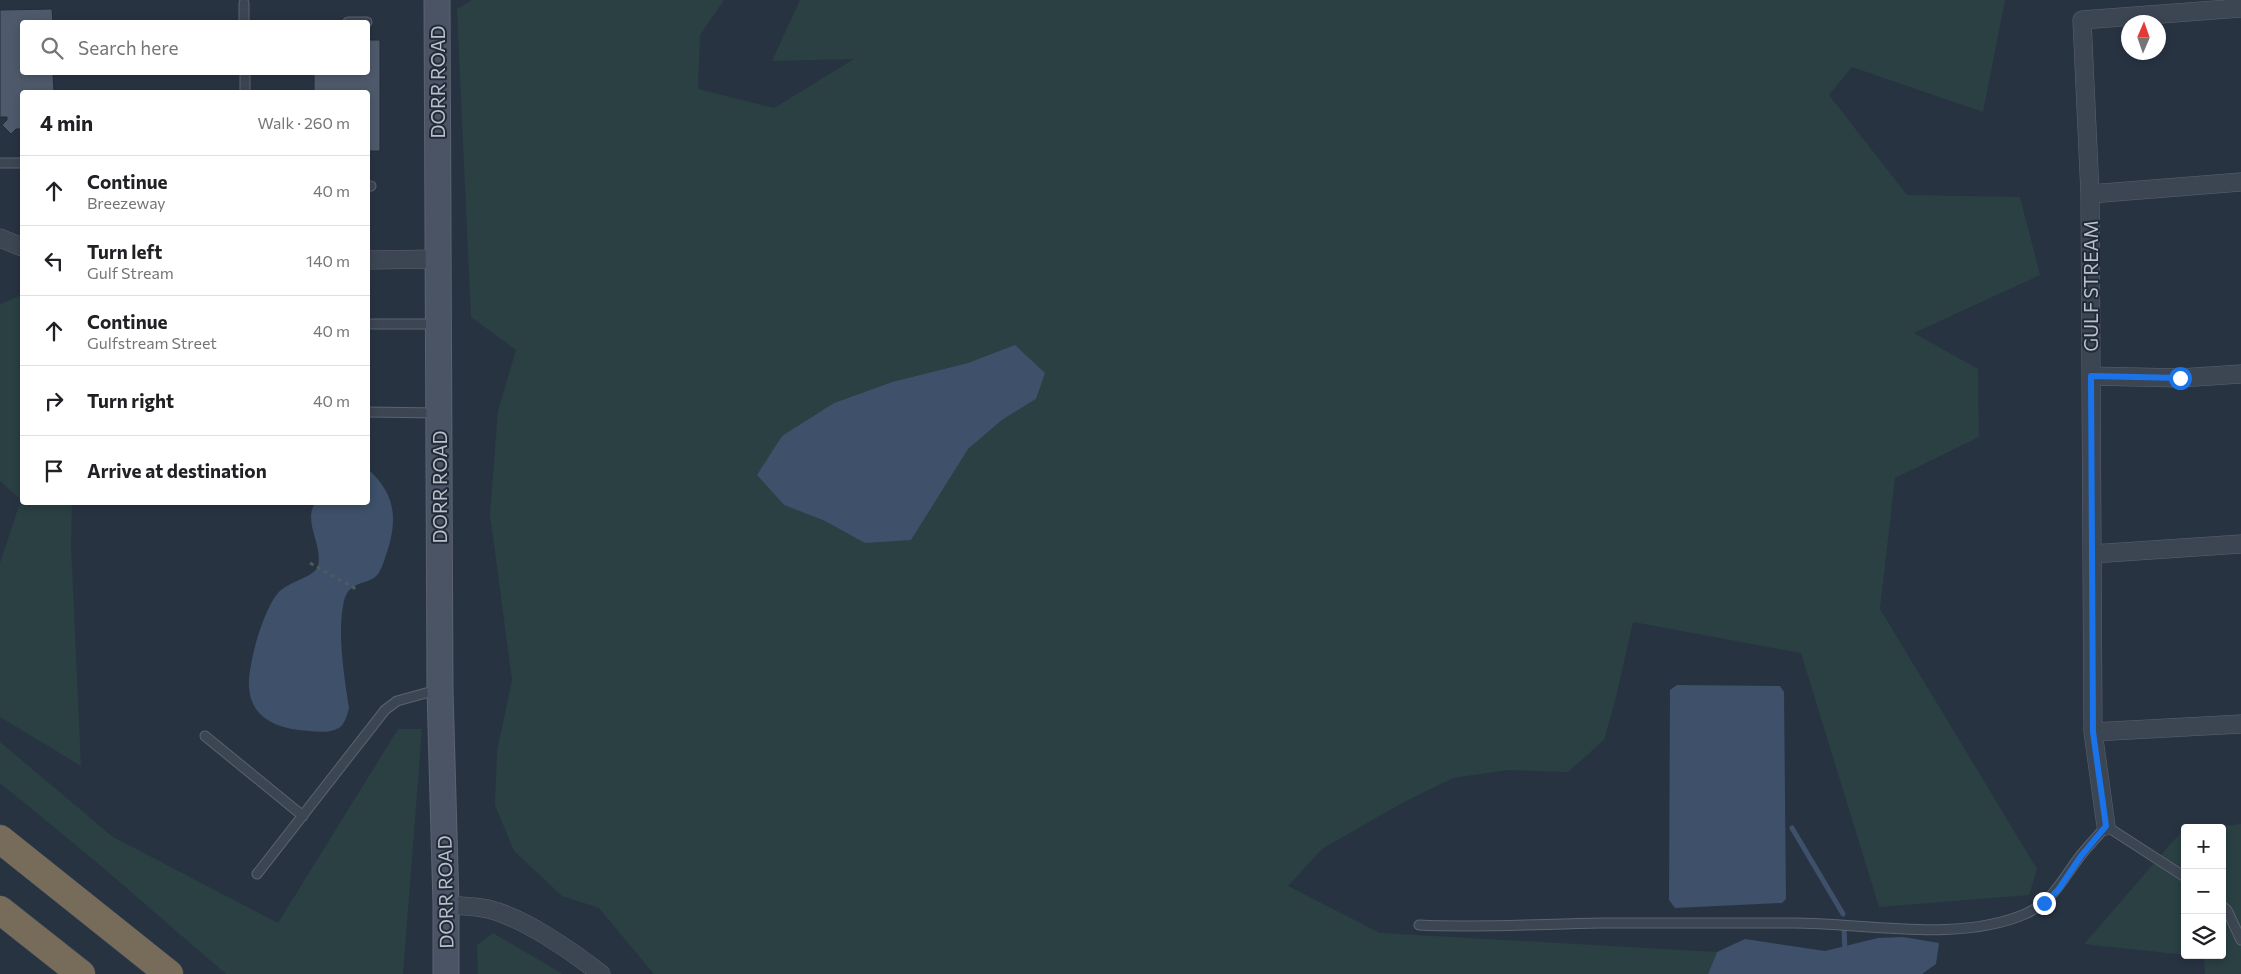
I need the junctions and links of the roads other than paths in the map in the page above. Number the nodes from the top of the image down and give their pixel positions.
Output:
1 (437, 0) edge
2 (244, 3) dead end
3 (2241, 8) edge
4 (244, 20) edge
5 (245, 75) edge
6 (245, 90) edge
7 (0, 163) edge
8 (20, 163) edge
9 (2241, 182) edge
10 (2090, 194) junction
11 (0, 238) edge
12 (20, 246) edge
13 (438, 259) junction
14 (370, 260) edge
15 (370, 324) edge
16 (438, 324) junction
17 (2241, 374) edge
18 (2091, 376) junction
19 (370, 412) edge
20 (439, 413) junction
21 (2241, 544) edge
22 (2092, 554) junction
23 (440, 690) junction
24 (2241, 724) edge
25 (2093, 732) junction
26 (205, 736) dead end
27 (303, 816) junction
28 (2106, 826) junction
29 (0, 839) edge
30 (257, 874) dead end
31 (2181, 874) edge
32 (446, 904) junction
33 (2226, 909) edge
34 (0, 910) edge
35 (1419, 925) dead end
36 (2241, 940) edge
37 (81, 974) edge
38 (169, 974) edge
39 (446, 974) edge
40 (601, 974) edge

1 - 13 street, DORR ROAD
2 - 4 lane
3 - 10 street, GULF STREAM
5 - 6 lane
7 - 8 lane
9 - 10 street
10 - 18 street, GULF STREAM
11 - 12 street
13 - 14 street
13 - 16 street, DORR ROAD
15 - 16 lane
16 - 20 street, DORR ROAD
17 - 18 street
18 - 22 street, GULF STREAM
19 - 20 lane
20 - 23 street, DORR ROAD
21 - 22 street
22 - 25 street, GULF STREAM
23 - 27 lane
23 - 32 street, DORR ROAD
24 - 25 street
25 - 28 street, GULF STREAM
26 - 27 lane
27 - 30 lane
28 - 31 lane
28 - 35 lane
29 - 38 highway
32 - 39 street, DORR ROAD
32 - 40 street
33 - 36 lane
34 - 37 highway

